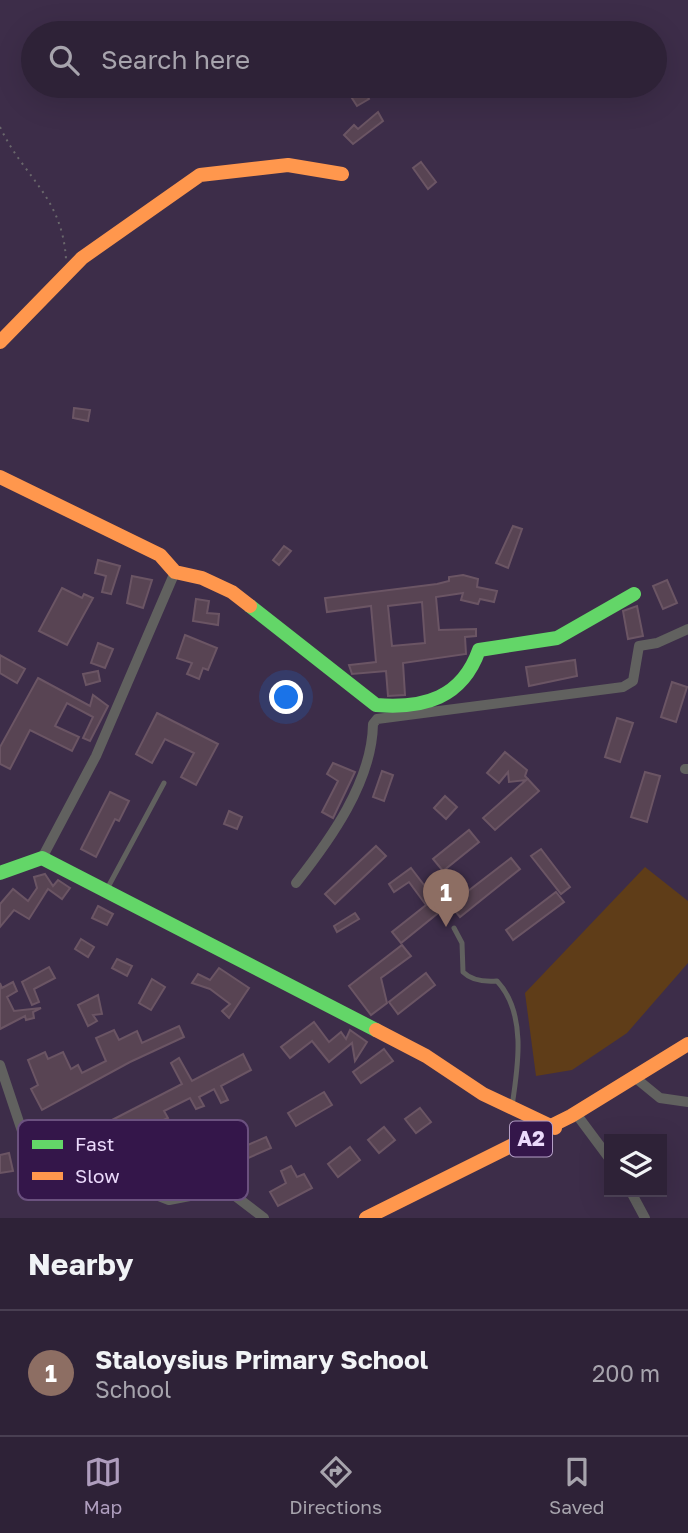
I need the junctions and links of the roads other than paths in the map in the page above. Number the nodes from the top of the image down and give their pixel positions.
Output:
1 (342, 174) dead end
2 (0, 342) edge
3 (0, 477) edge
4 (175, 572) junction
5 (634, 594) dead end
6 (688, 629) edge
7 (164, 783) dead end
8 (42, 858) junction
9 (0, 873) edge
10 (296, 883) dead end
11 (106, 891) junction
12 (454, 928) dead end
13 (688, 1044) edge
14 (0, 1065) edge
15 (638, 1080) junction
16 (688, 1102) edge
17 (512, 1106) junction
18 (577, 1115) junction
19 (18, 1120) edge
20 (555, 1128) junction
21 (604, 1151) edge
22 (634, 1197) edge
23 (241, 1200) edge
24 (264, 1218) edge
25 (366, 1218) edge
26 (645, 1218) edge

1 - 2 street
3 - 4 street
4 - 5 street
4 - 8 street
6 - 10 street
7 - 11 lane
8 - 9 street
8 - 11 street
11 - 17 street
12 - 17 lane
13 - 15 street, A2
14 - 19 street
15 - 16 street
15 - 18 street, A2
17 - 20 street
18 - 20 street, A2
18 - 21 street
20 - 25 street, A2
22 - 26 street
23 - 24 street

